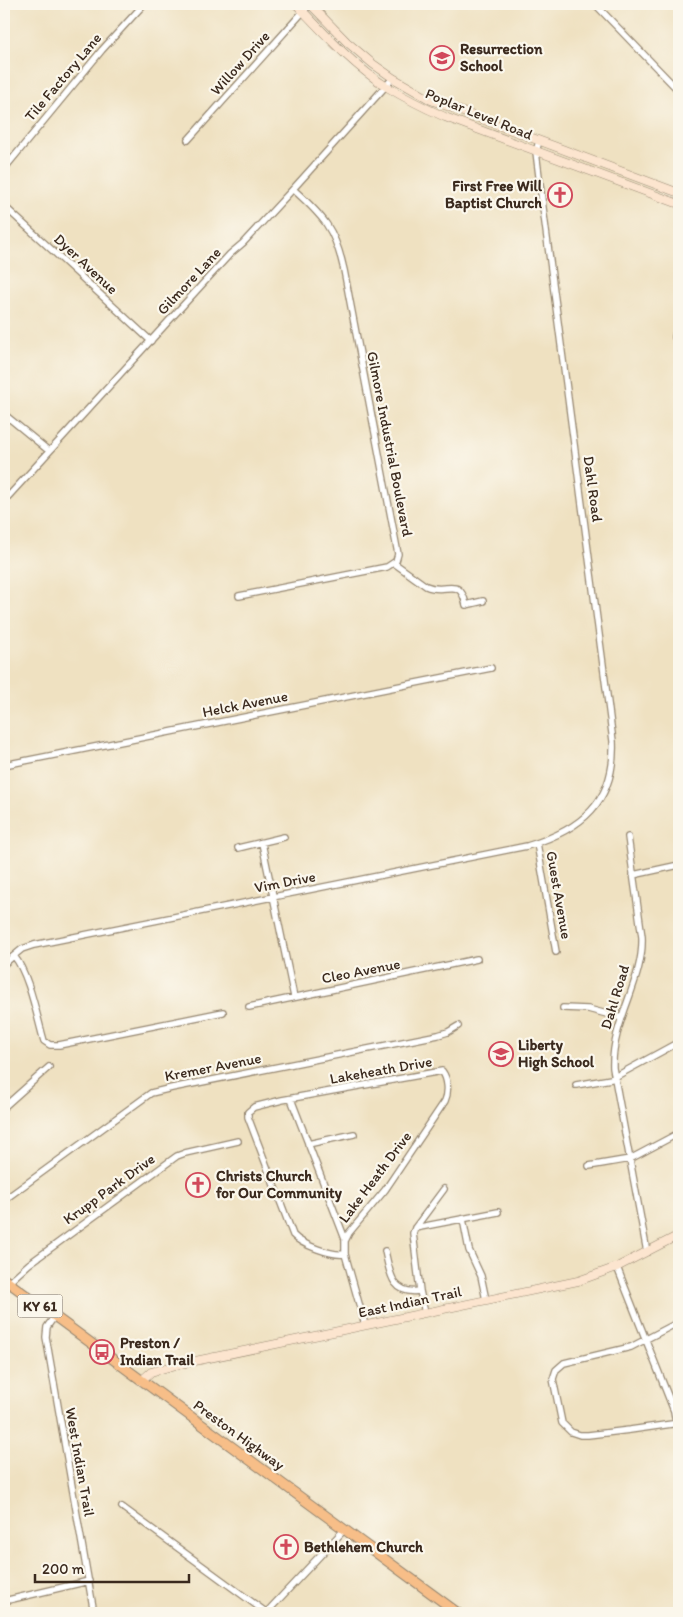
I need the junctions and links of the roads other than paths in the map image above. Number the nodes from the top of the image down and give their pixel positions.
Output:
1 (144, 4) edge
2 (296, 4) edge
3 (310, 4) edge
4 (595, 4) edge
5 (303, 12) junction
6 (392, 78) junction
7 (386, 86) junction
8 (679, 91) edge
9 (188, 140) dead end
10 (539, 141) junction
11 (536, 152) junction
12 (4, 169) edge
13 (293, 189) junction
14 (679, 193) edge
15 (679, 204) edge
16 (4, 206) edge
17 (679, 318) edge
18 (675, 337) dead end
19 (151, 341) junction
20 (4, 414) edge
21 (50, 451) junction
22 (4, 501) edge
23 (394, 563) junction
24 (238, 596) dead end
25 (483, 602) dead end
26 (491, 668) dead end
27 (4, 765) edge
28 (573, 826) joint
29 (284, 837) dead end
30 (628, 837) dead end
31 (262, 843) junction
32 (537, 843) junction
33 (238, 848) dead end
34 (679, 865) edge
35 (633, 875) junction
36 (273, 897) junction
37 (556, 952) dead end
38 (14, 956) junction
39 (477, 959) dead end
40 (4, 964) edge
41 (294, 997) junction
42 (249, 1006) dead end
43 (563, 1008) dead end
44 (223, 1012) dead end
45 (622, 1018) junction
46 (458, 1026) dead end
47 (679, 1042) edge
48 (49, 1067) dead end
49 (615, 1077) junction
50 (576, 1085) dead end
51 (291, 1099) junction
52 (4, 1107) edge
53 (427, 1128) joint
54 (679, 1133) edge
55 (354, 1134) dead end
56 (238, 1141) dead end
57 (308, 1144) junction
58 (630, 1159) junction
59 (590, 1166) dead end
60 (444, 1189) dead end
61 (4, 1200) edge
62 (498, 1212) dead end
63 (463, 1219) junction
64 (415, 1228) junction
65 (679, 1235) edge
66 (346, 1241) junction
67 (385, 1250) dead end
68 (647, 1252) junction
69 (345, 1254) junction
70 (617, 1267) junction
71 (6, 1281) edge
72 (420, 1291) junction
73 (486, 1300) junction
74 (426, 1313) junction
75 (54, 1317) junction
76 (679, 1322) edge
77 (365, 1325) junction
78 (646, 1340) junction
79 (141, 1381) junction
80 (678, 1423) edge
81 (122, 1507) dead end
82 (344, 1529) junction
83 (89, 1582) junction
84 (4, 1601) edge
85 (94, 1613) edge
86 (266, 1613) edge
87 (458, 1613) edge

1 - 12 street, Tile Factory Lane
2 - 5 main road, Poplar Level Road
3 - 5 street, Willow Drive
3 - 6 main road, Poplar Level Road
4 - 8 street
5 - 7 main road, Poplar Level Road
5 - 9 street, Willow Drive
6 - 7 street, Gilmore Lane
6 - 10 main road, Poplar Level Road
7 - 11 main road, Poplar Level Road
7 - 13 street, Gilmore Lane
10 - 11 street, Dahl Road
10 - 14 main road, Poplar Level Road
11 - 15 main road, Poplar Level Road
11 - 28 street, Dahl Road
13 - 19 street, Gilmore Lane
13 - 23 street, Gilmore Industrial Boulevard
16 - 19 street, Dyer Avenue
17 - 18 street
19 - 21 street, Gilmore Lane
20 - 21 street
21 - 22 street, Gilmore Lane
23 - 24 street
23 - 25 street
26 - 27 street, Helck Avenue
28 - 32 street, Vim Drive
29 - 31 street
30 - 35 street, Dahl Road
31 - 33 street
31 - 36 street
32 - 36 street, Vim Drive
32 - 37 street, Guest Avenue
34 - 35 street
35 - 45 street, Dahl Road
36 - 38 street, Vim Drive
36 - 41 street
38 - 40 street, Vim Drive
38 - 44 street
39 - 41 street, Cleo Avenue
41 - 42 street, Cleo Avenue
43 - 45 street
45 - 49 street, Dahl Road
46 - 61 street, Kremer Avenue
47 - 49 street
48 - 52 street
49 - 50 street
49 - 58 street, Dahl Road
51 - 53 street, Lakeheath Drive
51 - 57 street
51 - 69 street
53 - 66 street, Lake Heath Drive
54 - 58 street
55 - 57 street
56 - 71 street, Krupp Park Drive
57 - 66 street
58 - 59 street
58 - 68 street, Dahl Road
60 - 64 street
62 - 63 street
63 - 64 street
63 - 73 street
64 - 72 street
65 - 68 main road, East Indian Trail
66 - 69 street
67 - 72 street
68 - 70 main road, East Indian Trail
69 - 77 street
70 - 73 main road, East Indian Trail
70 - 78 street
71 - 75 main road, Preston Highway / KY 61
72 - 74 street
73 - 74 main road, East Indian Trail
74 - 77 main road, East Indian Trail
75 - 79 main road, Preston Highway / KY 61
75 - 83 street, West Indian Trail
76 - 78 street
77 - 79 main road, East Indian Trail
78 - 80 street
78 - 80 street
79 - 82 main road, Preston Highway / KY 61
81 - 86 street
82 - 86 street
82 - 87 main road, Preston Highway / KY 61
83 - 84 street
83 - 85 street, West Indian Trail

